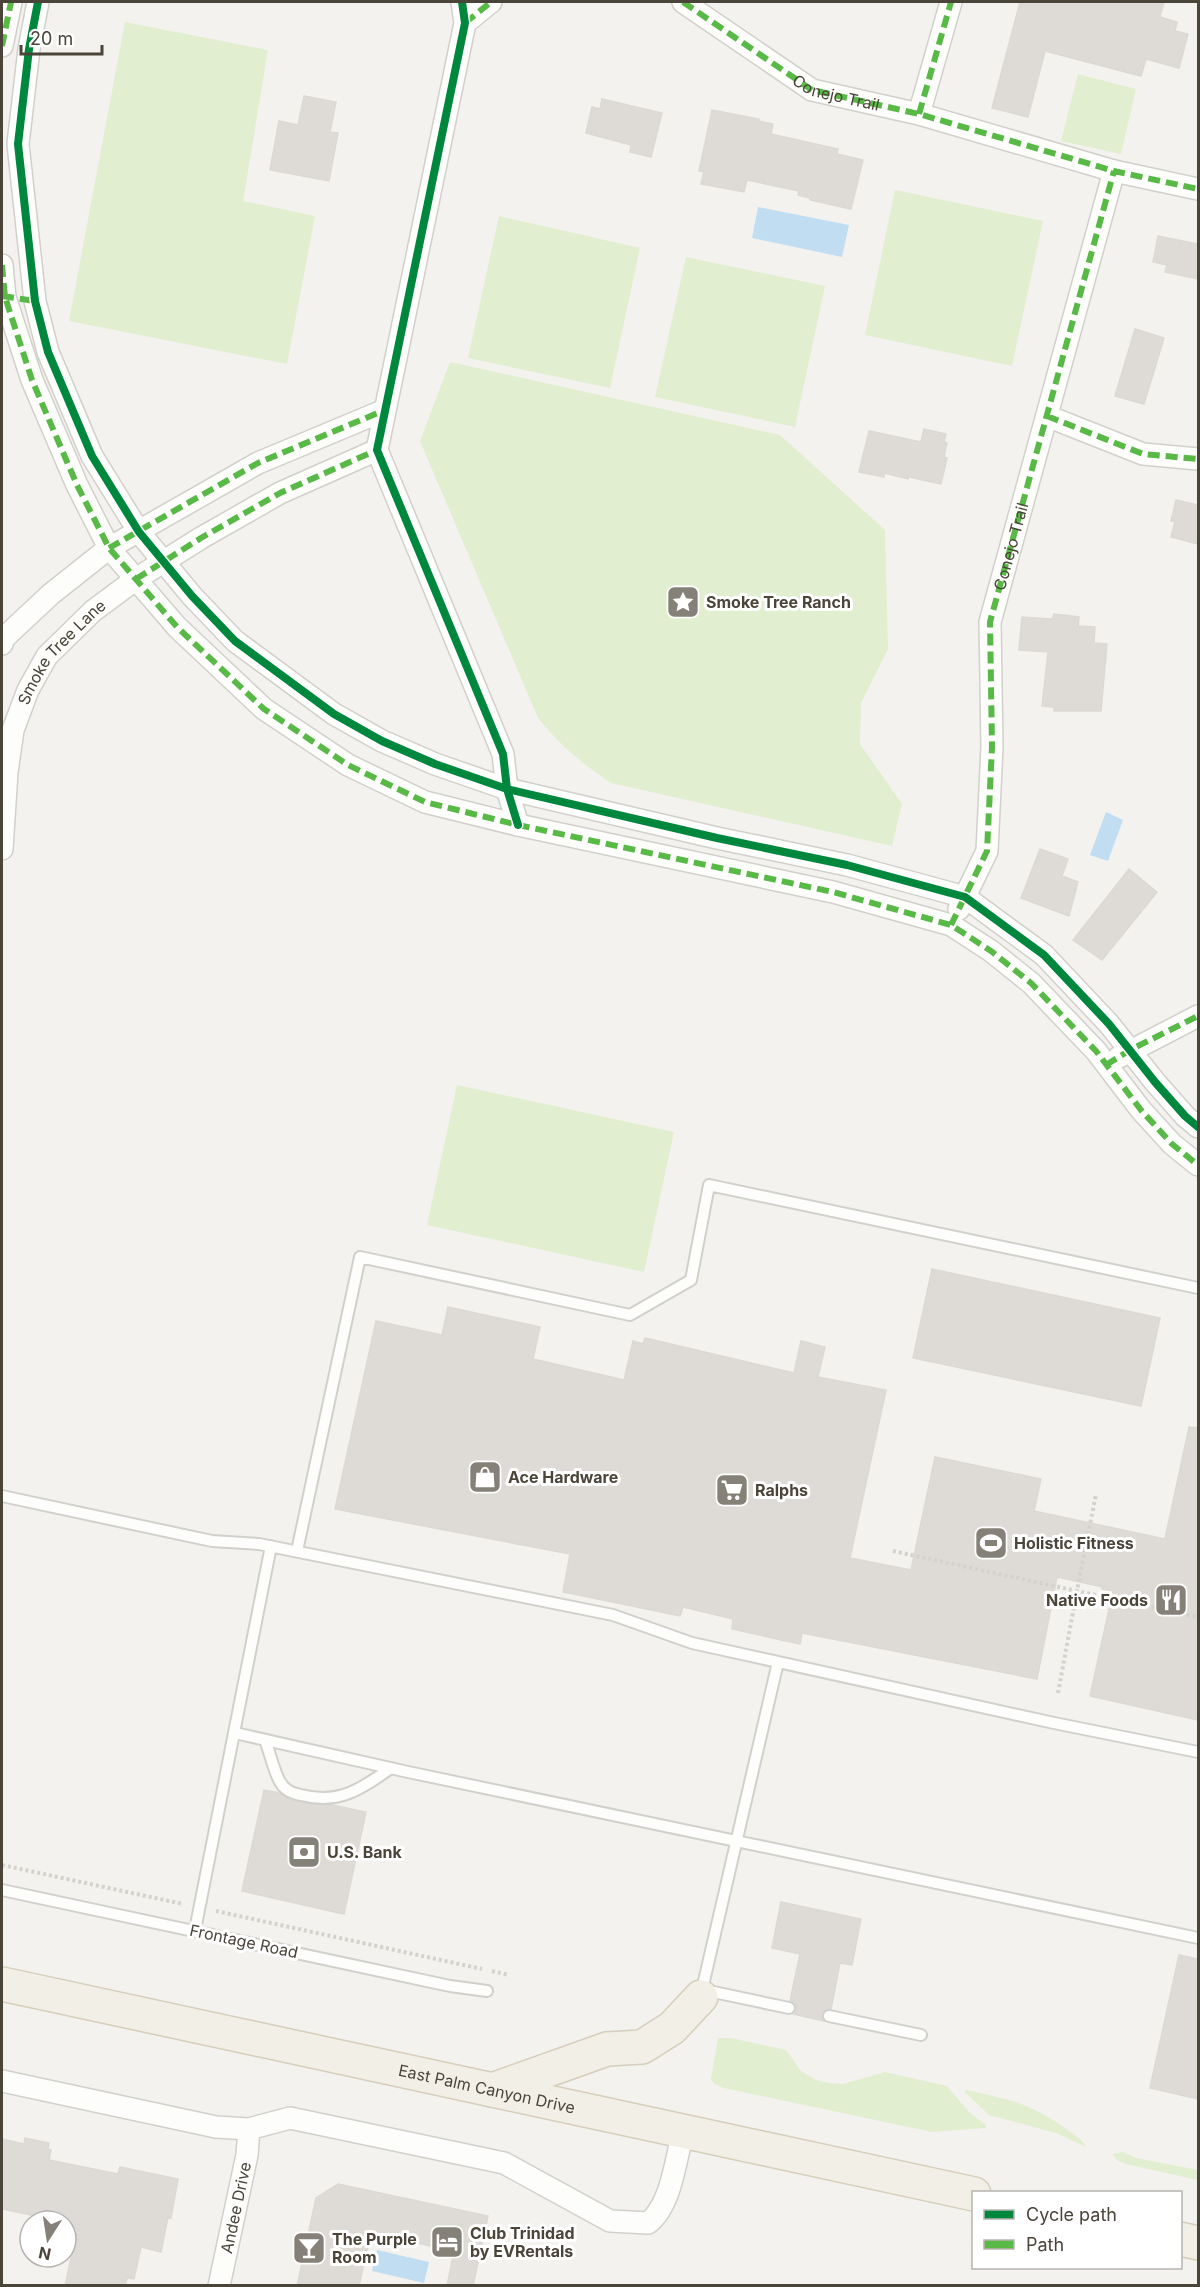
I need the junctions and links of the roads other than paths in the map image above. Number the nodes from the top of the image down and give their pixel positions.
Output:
1 (10, 2) edge
2 (38, 2) edge
3 (462, 2) edge
4 (491, 2) edge
5 (683, 2) edge
6 (951, 2) edge
7 (465, 23) junction
8 (2, 46) edge
9 (919, 114) junction
10 (1114, 171) junction
11 (1198, 189) edge
12 (2, 265) edge
13 (3, 297) edge
14 (35, 301) junction
15 (385, 410) junction
16 (1047, 416) junction
17 (377, 450) junction
18 (1198, 459) edge
19 (138, 532) junction
20 (109, 548) junction
21 (163, 562) junction
22 (136, 579) junction
23 (2, 644) edge
24 (507, 789) junction
25 (2, 822) edge
26 (518, 825) junction
27 (2, 849) edge
28 (965, 897) junction
29 (951, 925) junction
30 (1198, 1016) edge
31 (1130, 1050) junction
32 (1106, 1065) junction
33 (1198, 1127) edge
34 (1198, 1165) edge
35 (1198, 1288) edge
36 (2, 1496) edge
37 (271, 1546) junction
38 (297, 1551) junction
39 (778, 1662) junction
40 (235, 1733) junction
41 (266, 1740) junction
42 (1198, 1752) edge
43 (391, 1768) junction
44 (736, 1842) junction
45 (2, 1890) edge
46 (195, 1930) junction
47 (1198, 1938) edge
48 (2, 1984) edge
49 (487, 1991) dead end
50 (701, 1993) junction
51 (789, 2008) dead end
52 (829, 2016) dead end
53 (921, 2035) dead end
54 (2, 2081) edge
55 (492, 2090) junction
56 (249, 2129) junction
57 (683, 2131) junction
58 (972, 2194) edge
59 (1182, 2239) edge
60 (1198, 2243) edge
61 (219, 2286) edge

1 - 8 street
2 - 14 street
3 - 7 street
4 - 7 street
5 - 9 street, Conejo Trail
6 - 9 street
7 - 15 street
9 - 10 street, Conejo Trail
10 - 11 street, Conejo Trail
10 - 16 street, Conejo Trail
12 - 13 street
13 - 14 street
13 - 20 street
14 - 19 street
15 - 17 street
15 - 19 street
16 - 18 street
16 - 28 street, Conejo Trail
17 - 21 street, Smoke Tree Lane
17 - 24 street
19 - 20 street
19 - 21 street
20 - 22 street
20 - 23 street
21 - 22 street, Smoke Tree Lane
21 - 24 street
22 - 25 street, Smoke Tree Lane
22 - 26 street
24 - 26 street
24 - 28 street
25 - 27 street, Smoke Tree Lane
26 - 29 street
28 - 29 street, Conejo Trail
28 - 31 street
29 - 32 street
30 - 31 street
31 - 32 street
31 - 33 street
32 - 34 street
35 - 38 lane
36 - 37 lane
37 - 38 lane
37 - 40 lane
38 - 39 lane
39 - 42 lane
39 - 44 lane
40 - 41 lane
40 - 46 lane
41 - 43 lane
41 - 43 lane
43 - 44 lane
44 - 47 lane
44 - 50 lane
45 - 46 lane, Frontage Road
46 - 49 lane, Frontage Road
48 - 55 main road, East Palm Canyon Drive
50 - 51 lane
50 - 55 main road
52 - 53 lane
54 - 56 street
55 - 57 main road, East Palm Canyon Drive
56 - 57 street
56 - 61 street, Andee Drive
57 - 58 main road, East Palm Canyon Drive
59 - 60 main road

